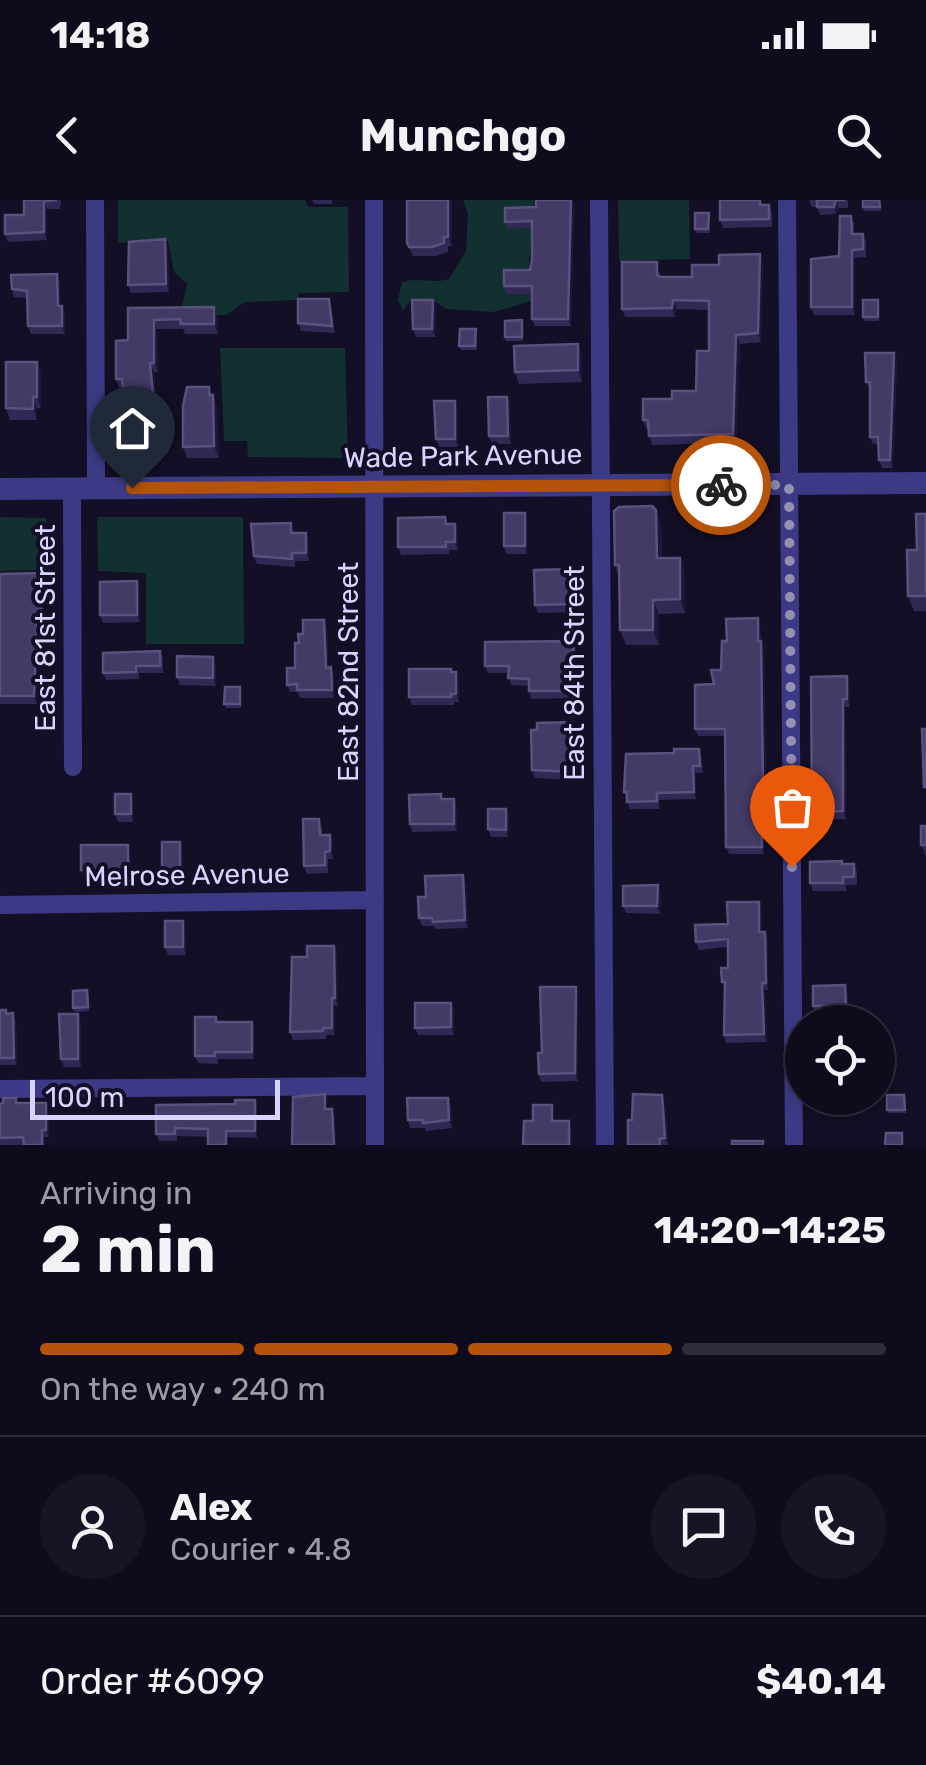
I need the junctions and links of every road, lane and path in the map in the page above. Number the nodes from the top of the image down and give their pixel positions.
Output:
1 (95, 200) edge
2 (374, 200) edge
3 (599, 200) edge
4 (787, 200) edge
5 (926, 483) edge
6 (600, 485) junction
7 (789, 485) junction
8 (375, 487) junction
9 (84, 488) junction
10 (0, 489) edge
11 (73, 767) dead end
12 (375, 900) junction
13 (0, 905) edge
14 (374, 1086) junction
15 (0, 1090) edge
16 (374, 1145) edge
17 (605, 1145) edge
18 (794, 1145) edge

1 - 9 street, East 81st Street
2 - 8 street, East 82nd Street
3 - 6 street, East 84th Street
4 - 7 street
5 - 7 street, Wade Park Avenue
6 - 7 street, Wade Park Avenue
6 - 8 street, Wade Park Avenue
6 - 17 street, East 84th Street
7 - 18 street
8 - 9 street, Wade Park Avenue
8 - 12 street, East 82nd Street
9 - 10 street, Wade Park Avenue
9 - 11 street, East 81st Street
12 - 13 street, Melrose Avenue
12 - 14 street, East 82nd Street
14 - 15 street
14 - 16 street, East 82nd Street

